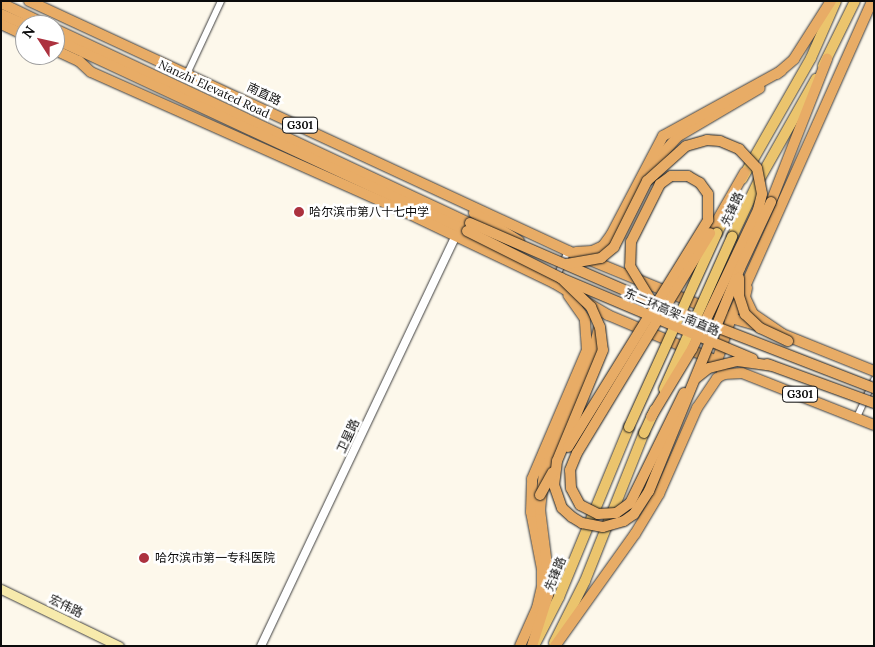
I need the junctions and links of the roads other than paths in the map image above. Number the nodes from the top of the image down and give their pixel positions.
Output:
1 (30, 1) edge
2 (221, 1) edge
3 (822, 1) edge
4 (831, 1) edge
5 (836, 1) edge
6 (855, 1) edge
7 (872, 1) edge
8 (1, 4) edge
9 (1, 14) edge
10 (25, 15) edge
11 (15, 20) edge
12 (1, 24) edge
13 (15, 30) edge
14 (65, 34) edge
15 (65, 44) edge
16 (797, 54) junction
17 (65, 55) edge
18 (827, 59) junction
19 (781, 71) junction
20 (91, 72) junction
21 (187, 74) junction
22 (219, 87) junction
23 (745, 172) joint
24 (647, 182) junction
25 (469, 227) junction
26 (714, 233) junction
27 (456, 236) junction
28 (522, 243) junction
29 (568, 251) junction
30 (518, 258) junction
31 (567, 264) junction
32 (740, 268) junction
33 (749, 278) junction
34 (557, 281) junction
35 (652, 302) junction
36 (732, 318) junction
37 (600, 327) junction
38 (785, 337) junction
39 (717, 361) junction
40 (772, 366) junction
41 (871, 370) edge
42 (724, 374) junction
43 (874, 380) edge
44 (874, 387) edge
45 (852, 395) junction
46 (874, 403) edge
47 (874, 407) edge
48 (651, 417) junction
49 (857, 417) junction
50 (874, 425) edge
51 (540, 495) junction
52 (1, 589) edge
53 (119, 646) edge
54 (261, 646) edge
55 (520, 646) edge
56 (533, 646) edge
57 (554, 646) edge

1 - 21 highway, 南直路 / G301
2 - 21 street
3 - 16 highway
4 - 16 highway
5 - 23 main road
6 - 18 main road, 先锋路
7 - 33 highway
8 - 10 highway
9 - 11 highway
12 - 13 highway
14 - 25 highway, Nanzhi Elevated Road
15 - 25 highway, Nanzhi Elevated Road
16 - 19 highway
17 - 20 highway
18 - 32 highway, bridge
18 - 48 main road, 先锋路, bridge
19 - 24 highway
19 - 29 highway
20 - 27 highway
20 - 30 highway
21 - 22 highway, 南直路 / G301
22 - 28 highway
22 - 29 highway, 南直路 / G301
23 - 26 highway
24 - 31 highway, bridge
24 - 48 highway, bridge
25 - 28 highway, 东二环高架-南直路, bridge
25 - 30 highway, 东二环高架-南直路, bridge
26 - 40 highway, bridge
26 - 56 main road, 先锋路, bridge
27 - 34 highway
27 - 54 street, 卫星路
28 - 31 highway, 东二环高架-南直路, bridge
29 - 34 street
29 - 36 highway, G301
30 - 34 highway, 东二环高架-南直路, bridge
31 - 35 highway, 东二环高架-南直路, bridge
32 - 37 highway, bridge
32 - 38 highway, bridge
33 - 36 highway
33 - 38 highway
34 - 37 highway, bridge
34 - 39 highway
34 - 40 highway, 东二环高架-南直路, bridge
34 - 55 highway
35 - 44 highway, 东二环高架-南直路, bridge
35 - 51 highway, bridge
36 - 38 highway, G301
36 - 39 highway
37 - 51 highway, bridge
38 - 41 highway
39 - 42 highway
40 - 45 highway, 东二环高架-南直路, bridge
42 - 49 highway, G301
42 - 57 highway
43 - 49 street
45 - 46 highway, 东二环高架-南直路, bridge
45 - 47 highway, bridge
48 - 57 main road, 先锋路, bridge
49 - 50 highway, G301
51 - 56 highway
52 - 53 main road, 宏伟路

